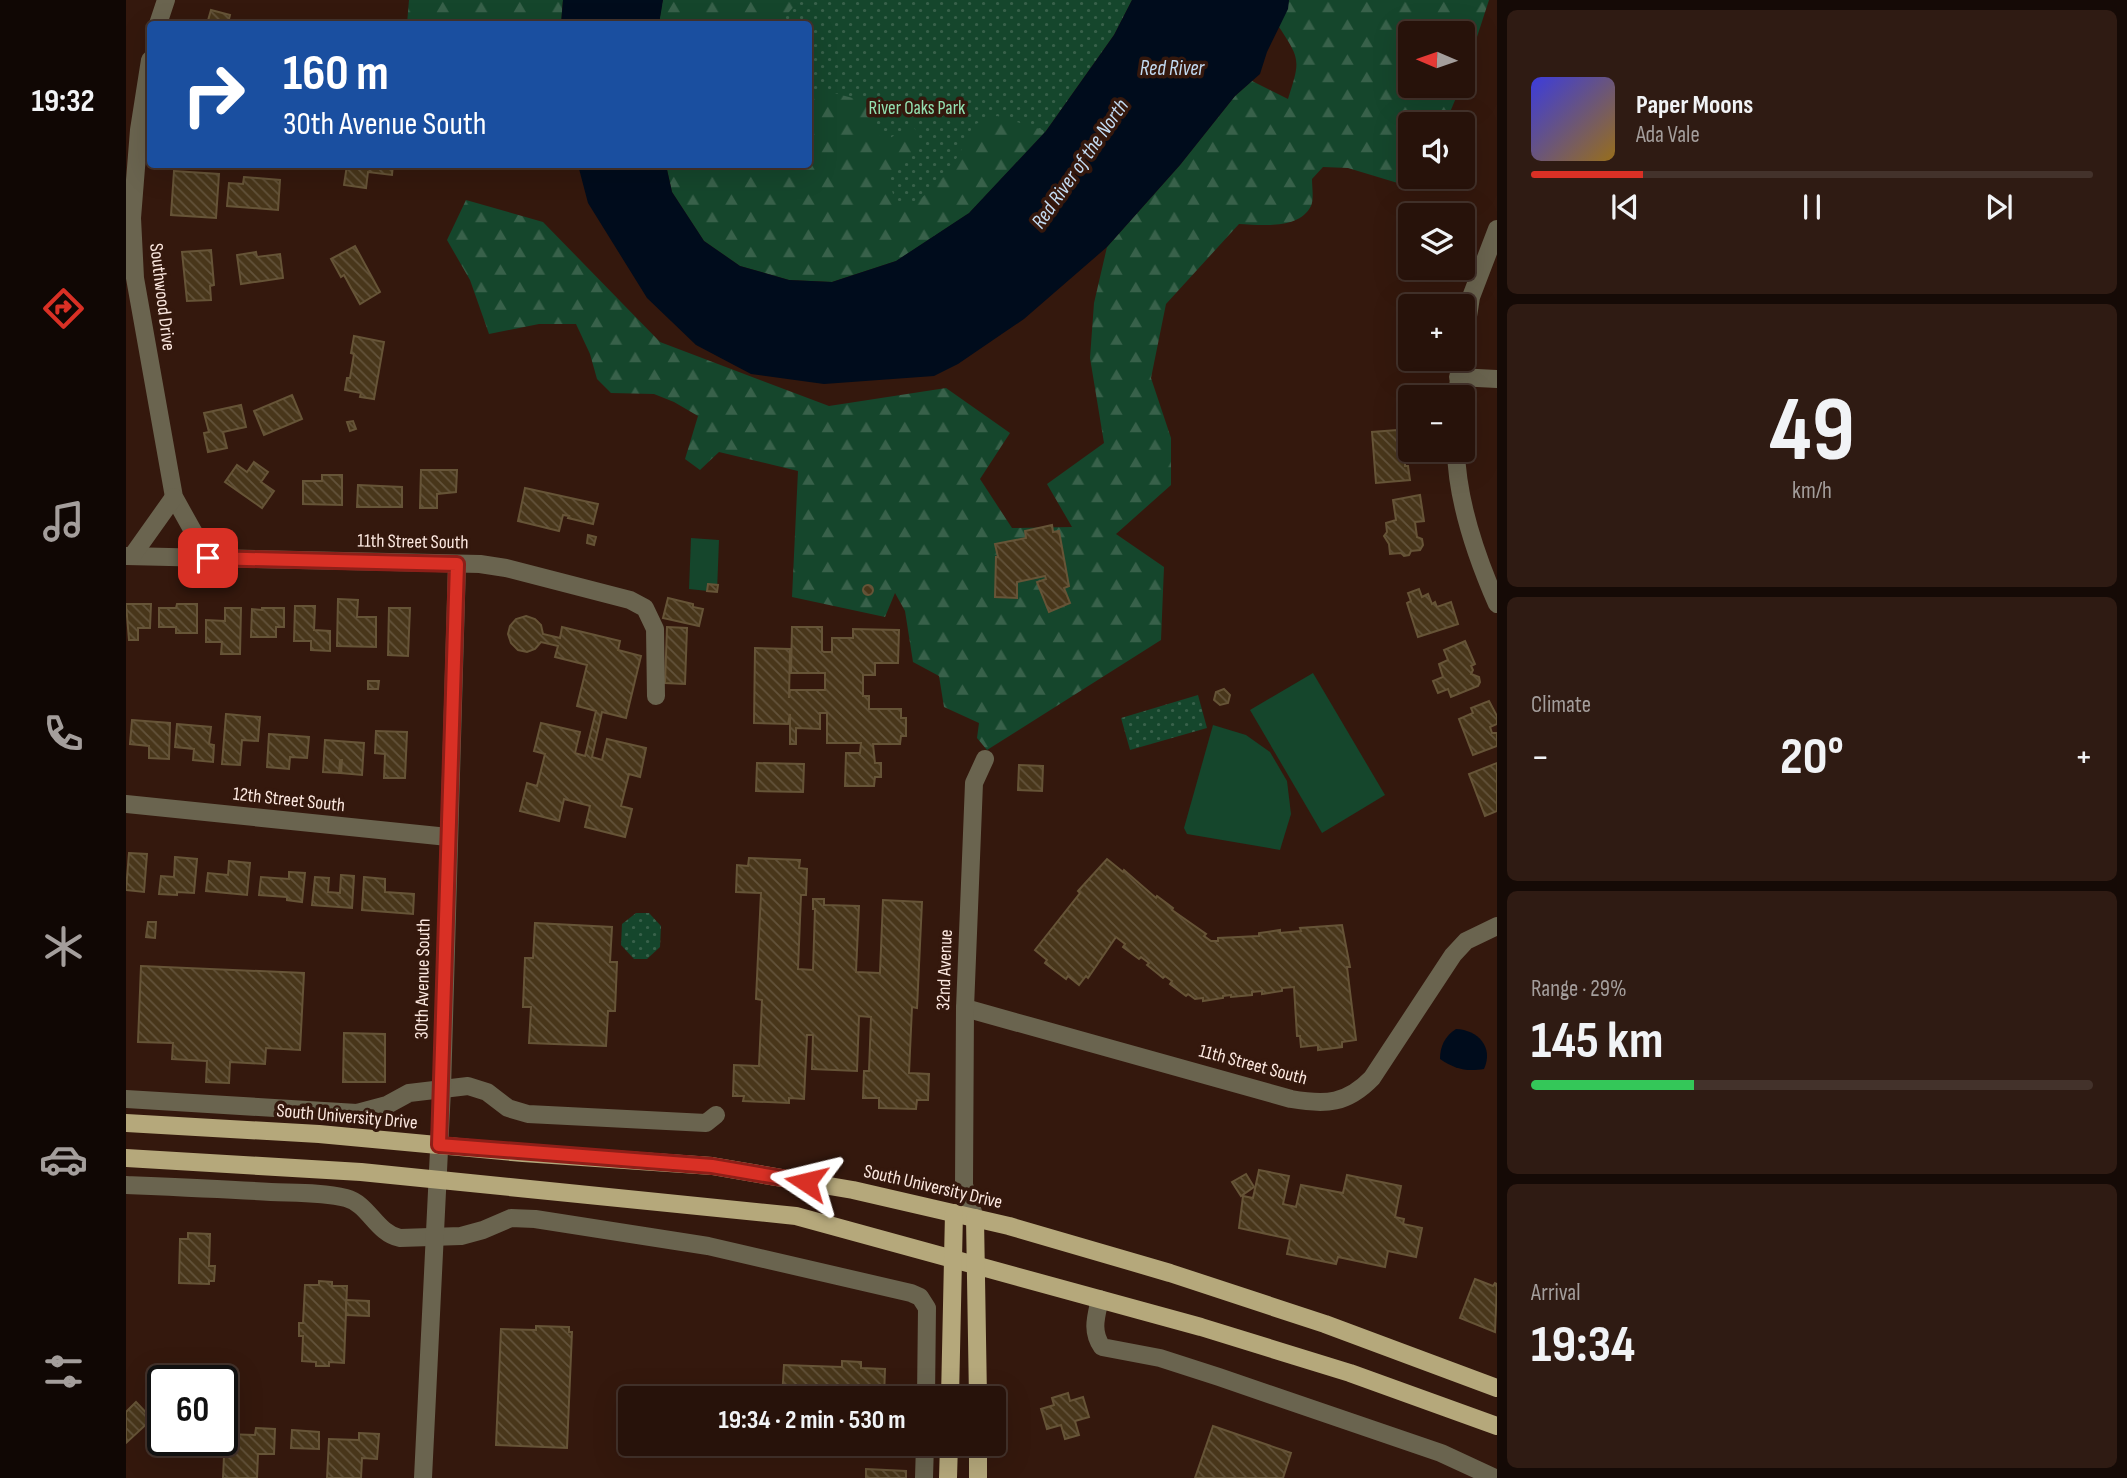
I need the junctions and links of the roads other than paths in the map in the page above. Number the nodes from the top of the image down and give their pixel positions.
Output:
1 (166, 0) edge
2 (159, 21) edge
3 (147, 79) edge
4 (1497, 229) edge
5 (1472, 294) edge
6 (1459, 371) edge
7 (1458, 377) junction
8 (1497, 379) edge
9 (1458, 385) edge
10 (1456, 462) edge
11 (174, 497) junction
12 (129, 556) edge
13 (208, 558) junction
14 (457, 564) junction
15 (1497, 604) edge
16 (656, 696) dead end
17 (985, 759) dead end
18 (126, 804) edge
19 (448, 836) junction
20 (1497, 926) edge
21 (965, 1008) junction
22 (442, 1089) junction
23 (126, 1099) edge
24 (716, 1115) dead end
25 (126, 1123) edge
26 (439, 1145) junction
27 (126, 1158) edge
28 (438, 1179) junction
29 (126, 1185) edge
30 (964, 1185) junction
31 (954, 1213) junction
32 (975, 1218) junction
33 (435, 1237) junction
34 (953, 1259) junction
35 (976, 1265) junction
36 (1100, 1299) junction
37 (926, 1386) edge
38 (950, 1386) edge
39 (978, 1386) edge
40 (1497, 1388) edge
41 (1497, 1426) edge
42 (925, 1456) edge
43 (949, 1456) edge
44 (978, 1456) edge
45 (423, 1478) edge
46 (924, 1478) edge
47 (948, 1478) edge
48 (978, 1478) edge
49 (1495, 1478) edge

1 - 2 street
3 - 11 street, Southwood Drive
4 - 5 street
6 - 7 street
7 - 8 street
7 - 9 street
10 - 15 street
11 - 12 street
11 - 13 street, Southwood Drive
12 - 13 street, 11th Street South
13 - 14 street, 11th Street South
14 - 16 street, 11th Street South
14 - 19 street, 30th Avenue South
17 - 21 street, 32nd Avenue
18 - 19 street, 12th Street South
19 - 22 street, 30th Avenue South
20 - 21 street, 11th Street South
21 - 30 street, 32nd Avenue
22 - 23 street
22 - 24 street
22 - 26 street, 30th Avenue South
25 - 26 main road, South University Drive
26 - 28 street, 30th Avenue South
26 - 31 main road, South University Drive
27 - 28 main road
28 - 33 street, 30th Avenue South
28 - 34 main road
29 - 33 street
30 - 31 street, 32nd Avenue
30 - 32 street, 32nd Avenue
31 - 32 main road, South University Drive
31 - 34 main road, 32nd Avenue
32 - 35 main road, 32nd Avenue
32 - 40 main road, South University Drive
33 - 37 street
33 - 45 street, 30th Avenue South
34 - 35 main road
34 - 38 main road, 32nd Avenue
35 - 36 main road
35 - 39 main road, 32nd Avenue
36 - 41 main road
36 - 49 street
42 - 46 street
43 - 47 main road
44 - 48 main road

